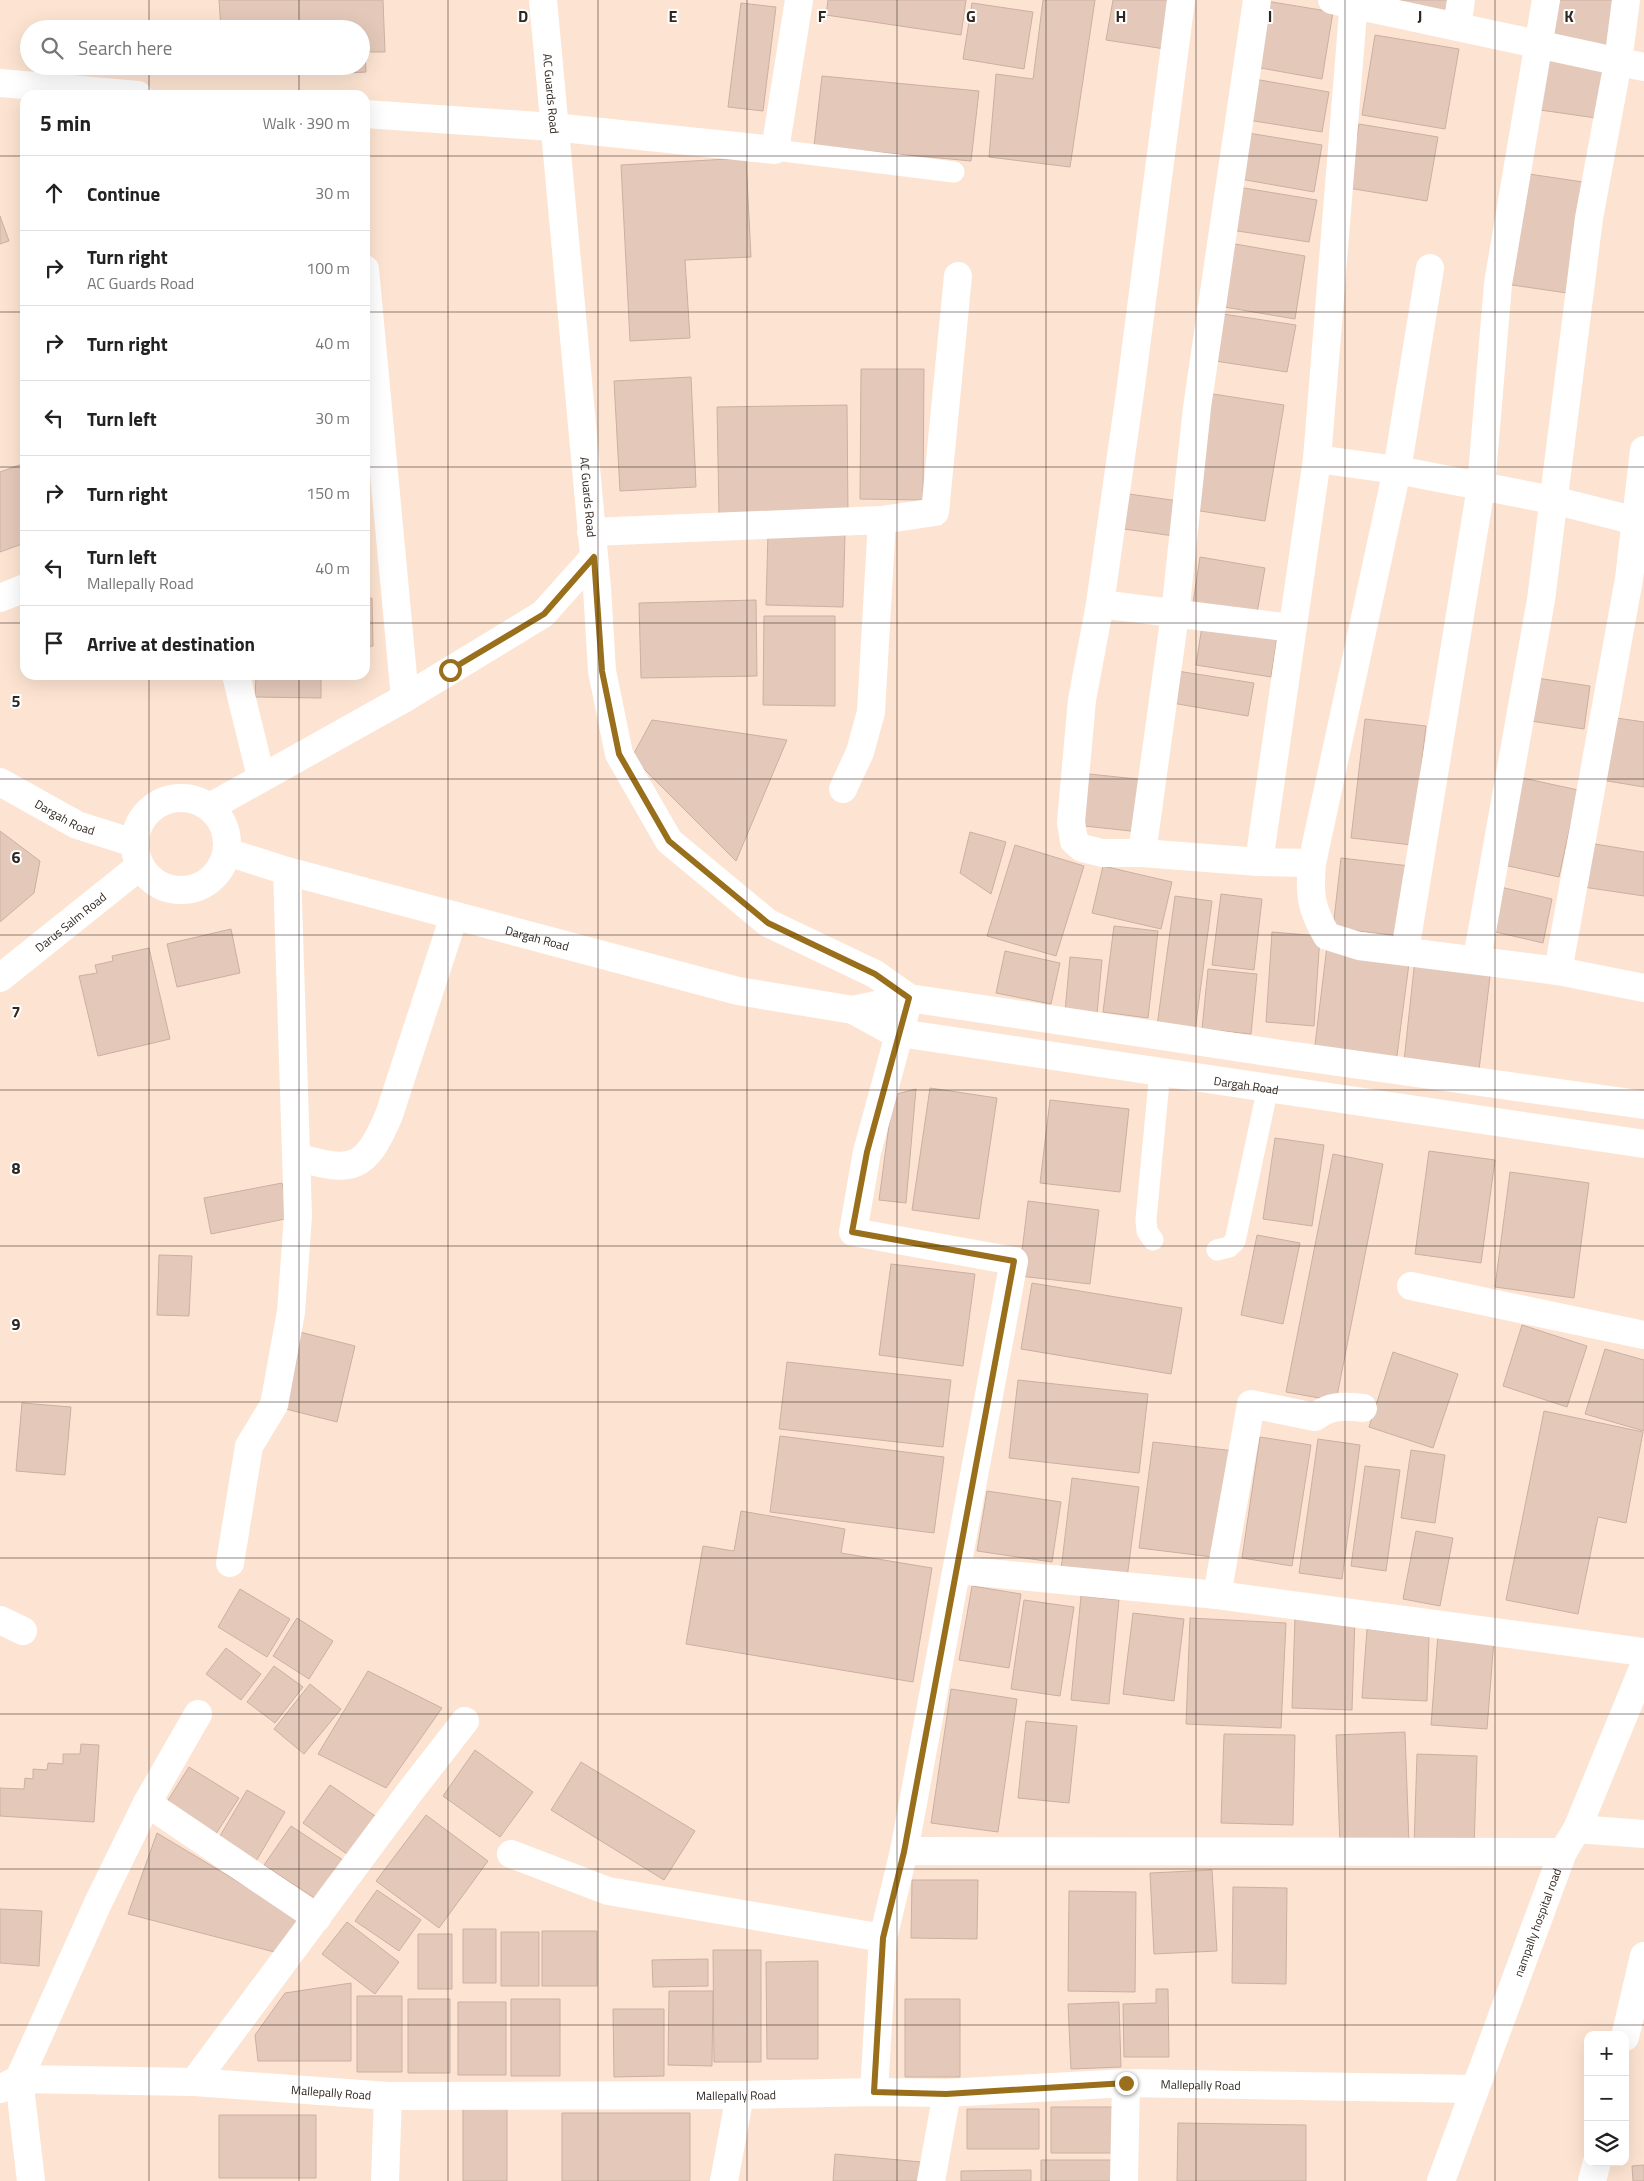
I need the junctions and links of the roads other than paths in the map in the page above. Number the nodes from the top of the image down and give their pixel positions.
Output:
1 (543, 0) edge
2 (799, 0) edge
3 (1181, 0) edge
4 (1257, 0) edge
5 (1461, 0) edge
6 (1546, 0) edge
7 (1626, 0) edge
8 (1346, 1) edge
9 (1457, 27) junction
10 (1538, 43) junction
11 (1618, 62) junction
12 (1644, 67) edge
13 (0, 84) edge
14 (75, 90) edge
15 (370, 114) edge
16 (553, 127) junction
17 (775, 150) junction
18 (954, 172) dead end
19 (1430, 268) dead end
20 (958, 276) dead end
21 (370, 324) edge
22 (1644, 450) edge
23 (1317, 459) junction
24 (1397, 470) junction
25 (1481, 487) junction
26 (1553, 500) junction
27 (882, 520) junction
28 (1640, 522) edge
29 (593, 545) junction
30 (20, 590) edge
31 (0, 598) edge
32 (1100, 604) junction
33 (1175, 614) junction
34 (1292, 628) junction
35 (237, 680) edge
36 (404, 698) junction
37 (261, 777) junction
38 (0, 782) edge
39 (843, 788) dead end
40 (210, 807) junction
41 (227, 852) junction
42 (1142, 853) junction
43 (137, 854) junction
44 (1259, 862) junction
45 (1312, 863) junction
46 (287, 872) junction
47 (454, 916) junction
48 (1405, 951) junction
49 (1477, 959) junction
50 (1558, 971) junction
51 (0, 978) edge
52 (1644, 988) edge
53 (909, 998) junction
54 (852, 1010) junction
55 (900, 1032) junction
56 (1160, 1071) junction
57 (1268, 1087) junction
58 (1644, 1105) edge
59 (1644, 1144) edge
60 (296, 1156) junction
61 (1153, 1240) dead end
62 (1217, 1250) dead end
63 (1411, 1286) dead end
64 (1644, 1335) edge
65 (1363, 1408) dead end
66 (230, 1563) dead end
67 (957, 1570) junction
68 (1217, 1595) junction
69 (1644, 1652) edge
70 (1644, 1666) edge
71 (198, 1714) dead end
72 (465, 1721) dead end
73 (147, 1803) junction
74 (1577, 1829) junction
75 (1644, 1834) edge
76 (904, 1852) junction
77 (1563, 1852) junction
78 (510, 1854) dead end
79 (317, 1918) junction
80 (883, 1938) junction
81 (1644, 1956) edge
82 (1626, 2031) edge
83 (194, 2082) junction
84 (1126, 2083) junction
85 (9, 2084) edge
86 (1474, 2088) junction
87 (874, 2092) junction
88 (946, 2094) junction
89 (740, 2095) junction
90 (388, 2096) junction
91 (1595, 2166) edge
92 (31, 2181) edge
93 (385, 2181) edge
94 (724, 2181) edge
95 (931, 2181) edge
96 (1124, 2181) edge
97 (1440, 2181) edge
98 (1592, 2181) edge

1 - 16 street, AC Guards Road
2 - 17 street
3 - 32 street
4 - 33 street
5 - 9 street
6 - 10 street
7 - 11 street
8 - 9 street
8 - 23 street
9 - 10 street
10 - 11 street
10 - 25 street
11 - 12 street
11 - 26 street
13 - 14 street
15 - 16 street
16 - 17 street
16 - 29 street, AC Guards Road
17 - 18 lane
19 - 24 street
20 - 27 street
21 - 36 street
22 - 28 street
23 - 24 street
23 - 34 street
24 - 25 street
24 - 45 street
25 - 26 street
25 - 48 street
26 - 28 street
26 - 49 street
27 - 29 street
27 - 39 street
28 - 50 street
29 - 36 street
29 - 53 street, AC Guards Road
30 - 31 street
32 - 33 street
32 - 42 street
33 - 34 street
33 - 42 street
34 - 44 street
35 - 37 street
36 - 37 street
37 - 40 street
38 - 43 street, Dargah Road
40 - 41 street
40 - 43 street
41 - 43 street
41 - 46 street, Dargah Road
42 - 44 street
43 - 51 street, Darus Salm Road
44 - 45 street
45 - 48 street
46 - 47 street, Dargah Road
46 - 60 street
47 - 54 street, Dargah Road
47 - 60 street
48 - 49 street
49 - 50 street
50 - 52 street
53 - 54 street, Dargah Road
53 - 55 street
53 - 58 street, Dargah Road
54 - 55 street, Dargah Road
55 - 56 street, Dargah Road
55 - 67 street
56 - 57 street, Dargah Road
56 - 61 lane
57 - 59 street, Dargah Road
57 - 62 lane
60 - 66 street
63 - 64 street
65 - 68 street
67 - 68 street
67 - 76 street
68 - 69 street
70 - 74 street, nampally hospital road
71 - 73 street
72 - 79 street
73 - 79 street
73 - 85 street
74 - 75 street
74 - 77 street, nampally hospital road
76 - 77 street
76 - 80 street
77 - 86 street, nampally hospital road
78 - 80 street
79 - 83 street
80 - 87 street
81 - 82 street
83 - 85 street, Mallepally Road
83 - 90 street, Mallepally Road
84 - 86 street, Mallepally Road
84 - 88 street, Mallepally Road
84 - 96 street
85 - 92 street
86 - 97 street, nampally hospital road
87 - 88 street, Mallepally Road
87 - 89 street, Mallepally Road
88 - 95 street
89 - 90 street, Mallepally Road
89 - 94 street
90 - 93 street
91 - 98 street

